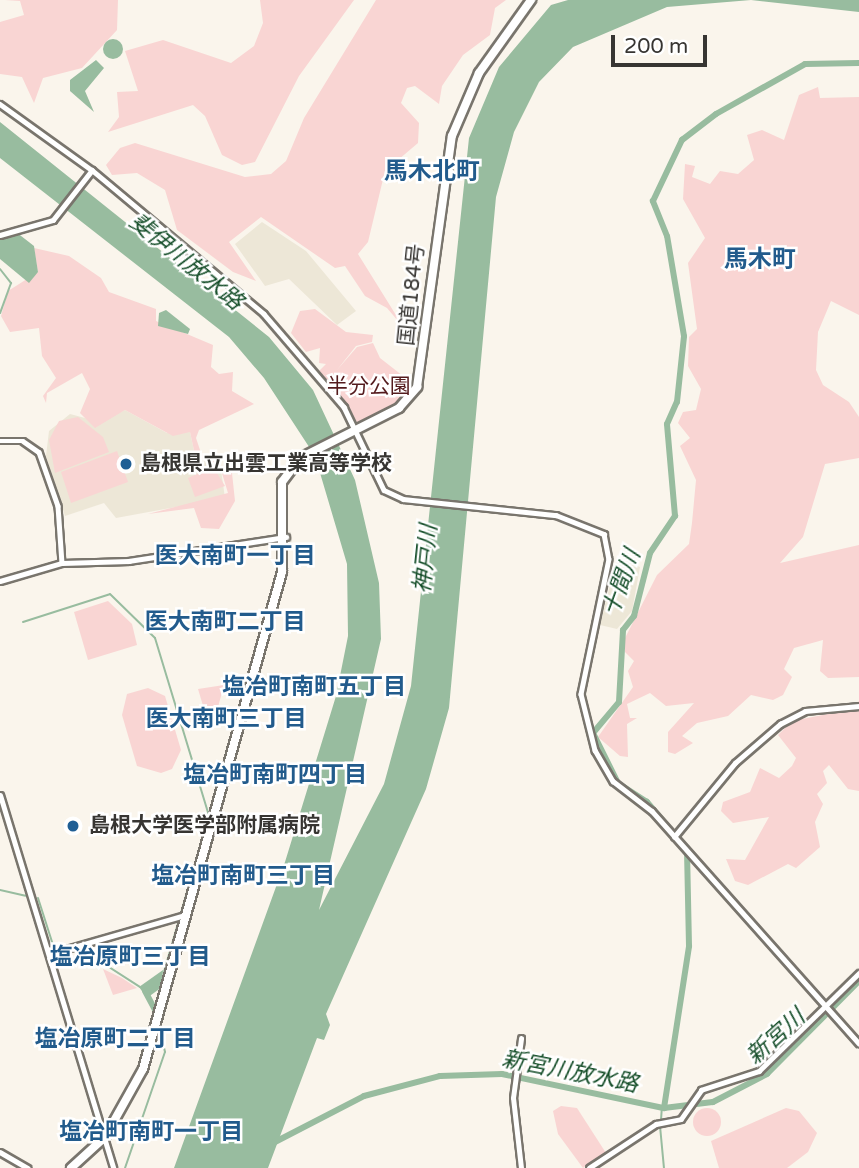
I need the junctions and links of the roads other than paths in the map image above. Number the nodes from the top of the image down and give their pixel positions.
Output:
1 (531, 0) edge
2 (0, 104) edge
3 (92, 170) junction
4 (0, 236) edge
5 (354, 431) junction
6 (0, 441) edge
7 (286, 537) junction
8 (62, 563) junction
9 (0, 581) edge
10 (859, 706) edge
11 (0, 795) edge
12 (1, 805) edge
13 (674, 837) junction
14 (186, 915) junction
15 (49, 954) junction
16 (859, 973) edge
17 (827, 1010) junction
18 (521, 1039) dead end
19 (859, 1043) edge
20 (105, 1137) junction
21 (0, 1152) edge
22 (28, 1168) edge
23 (71, 1168) edge
24 (113, 1168) edge
25 (521, 1168) edge
26 (589, 1168) edge

1 - 5 highway, 国道184号
2 - 3 street
3 - 4 street
3 - 5 street
5 - 7 highway, 国道184号
5 - 13 street
6 - 8 street
7 - 8 street
7 - 14 highway, 国道184号
8 - 9 street
10 - 13 street
11 - 12 main road
12 - 15 main road
13 - 17 street
14 - 15 street
14 - 20 highway, 国道184号
15 - 20 main road
16 - 17 street
17 - 19 street
17 - 26 street
18 - 25 street
20 - 23 highway, 国道184号
20 - 24 main road
21 - 22 street

